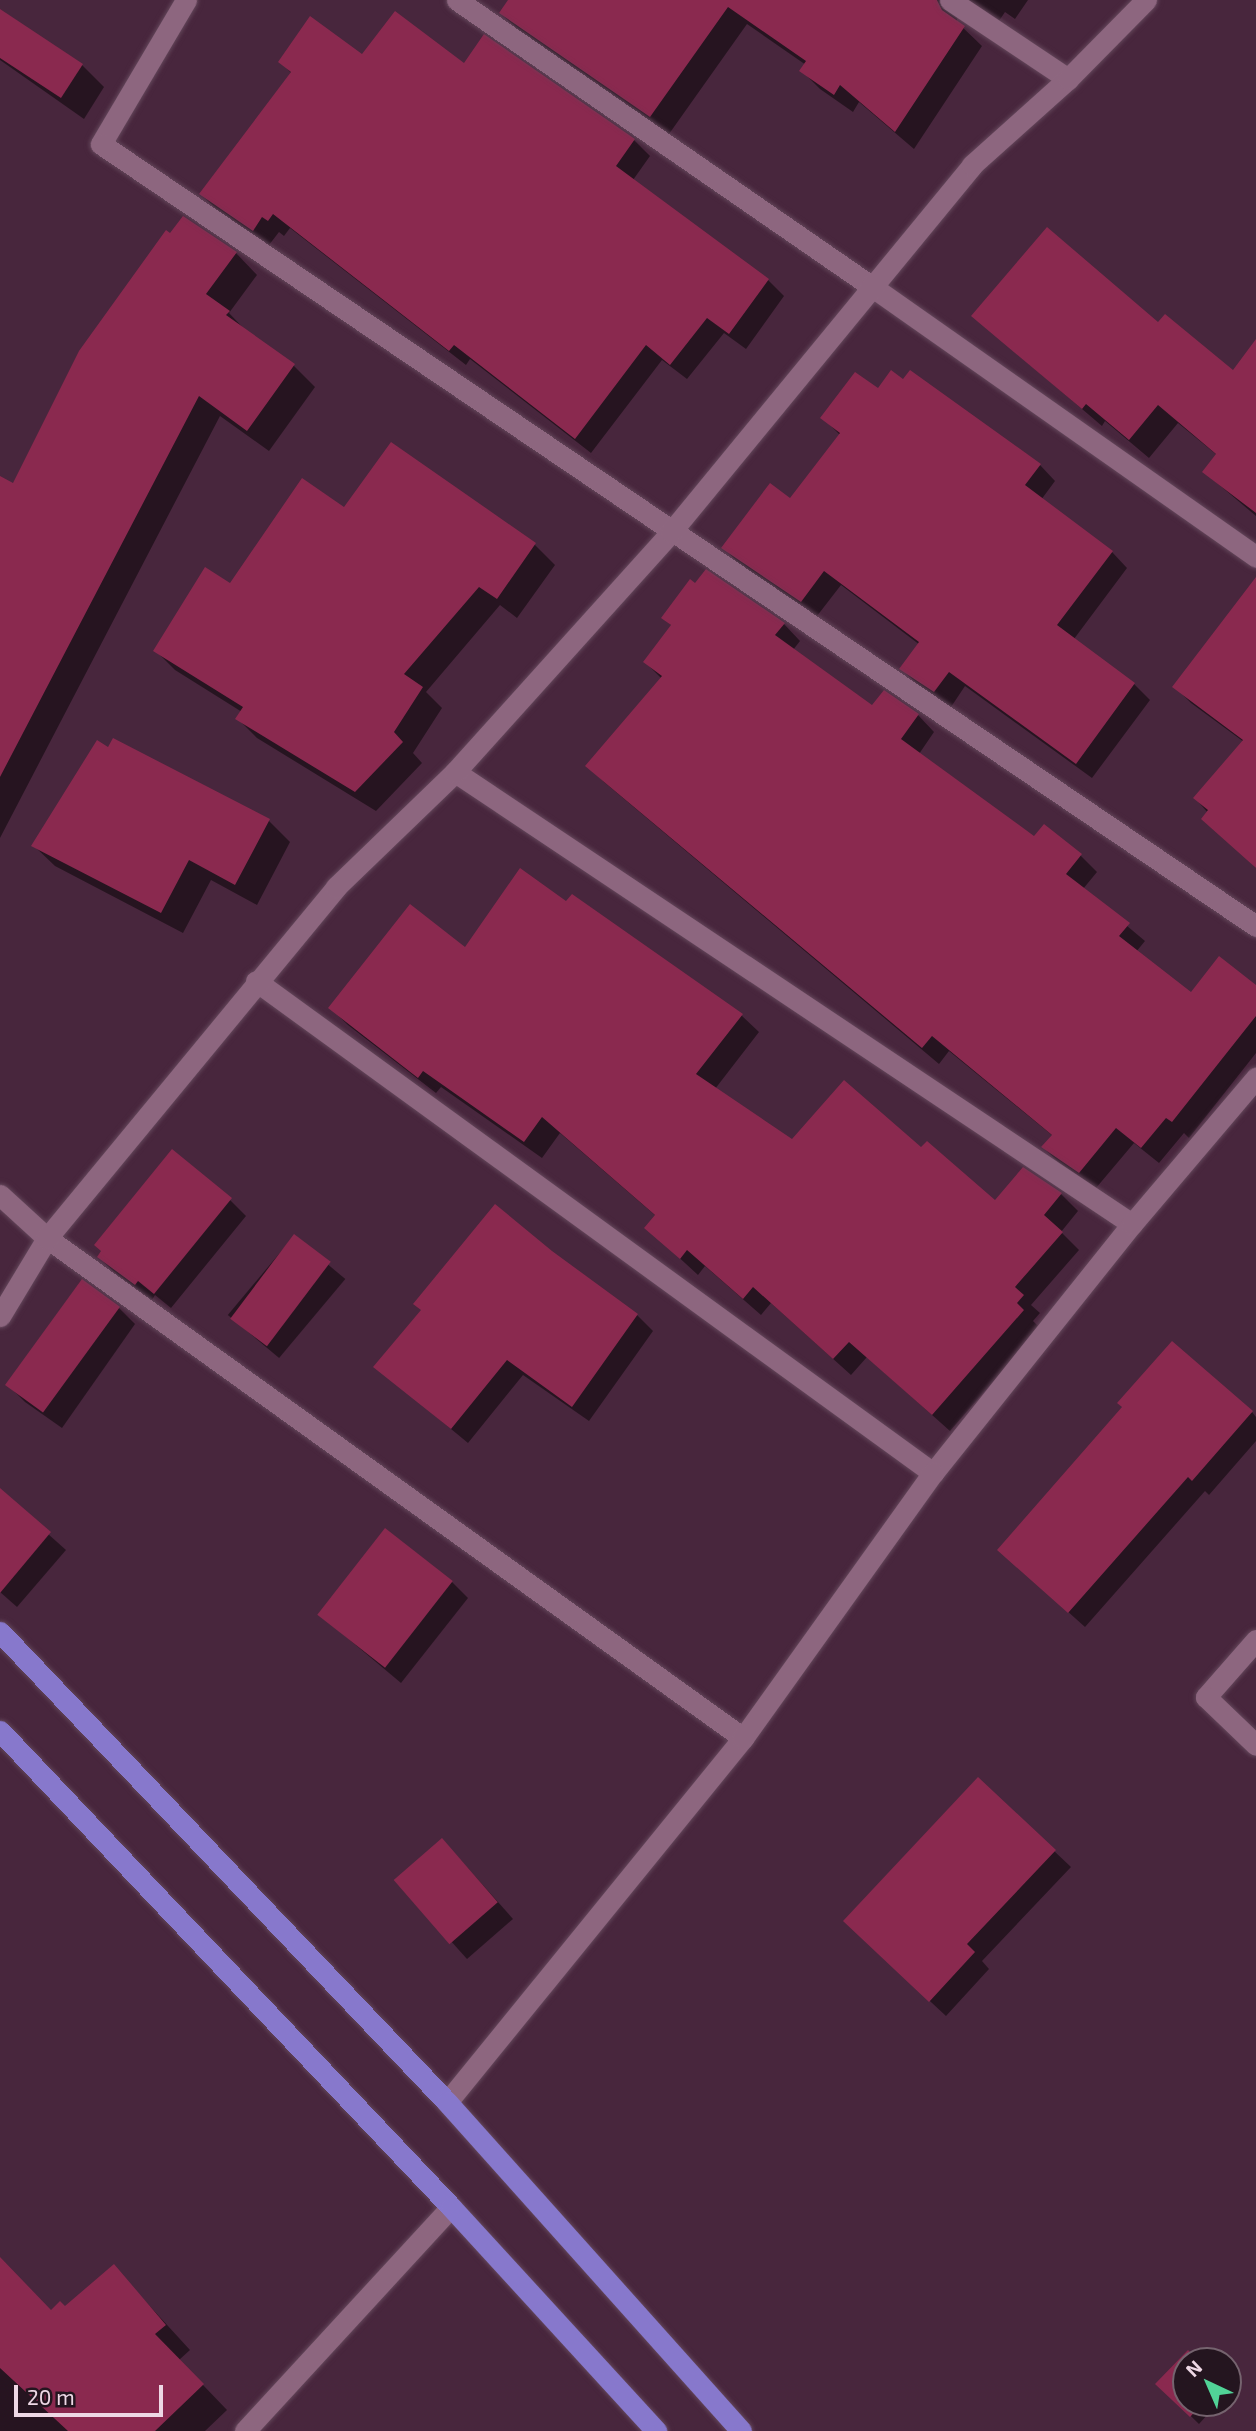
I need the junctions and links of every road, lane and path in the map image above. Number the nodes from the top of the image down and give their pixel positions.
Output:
1 (186, 0) edge
2 (457, 0) edge
3 (950, 0) edge
4 (1146, 0) edge
5 (1068, 79) junction
6 (871, 286) junction
7 (671, 531) junction
8 (1256, 557) edge
9 (455, 772) junction
10 (1256, 926) edge
11 (256, 981) junction
12 (1256, 1078) edge
13 (0, 1195) edge
14 (1132, 1223) junction
15 (47, 1238) junction
16 (0, 1316) edge
17 (933, 1473) junction
18 (0, 1632) edge
19 (1256, 1640) edge
20 (0, 1731) edge
21 (743, 1738) junction
22 (1256, 1745) edge
23 (447, 2102) junction
24 (451, 2207) junction
25 (245, 2431) edge
26 (656, 2431) edge
27 (741, 2431) edge

1 - 7 street
2 - 6 street
3 - 5 street
4 - 5 street
5 - 6 street
6 - 7 street
6 - 8 street
7 - 9 street
7 - 10 street
9 - 11 street
9 - 14 street
11 - 15 street
11 - 17 street
12 - 14 street
13 - 15 street
14 - 17 street
15 - 16 street
15 - 21 street
17 - 21 street
18 - 23 main road
19 - 22 street
20 - 24 main road
21 - 23 street
23 - 27 main road
24 - 25 street
24 - 26 main road

